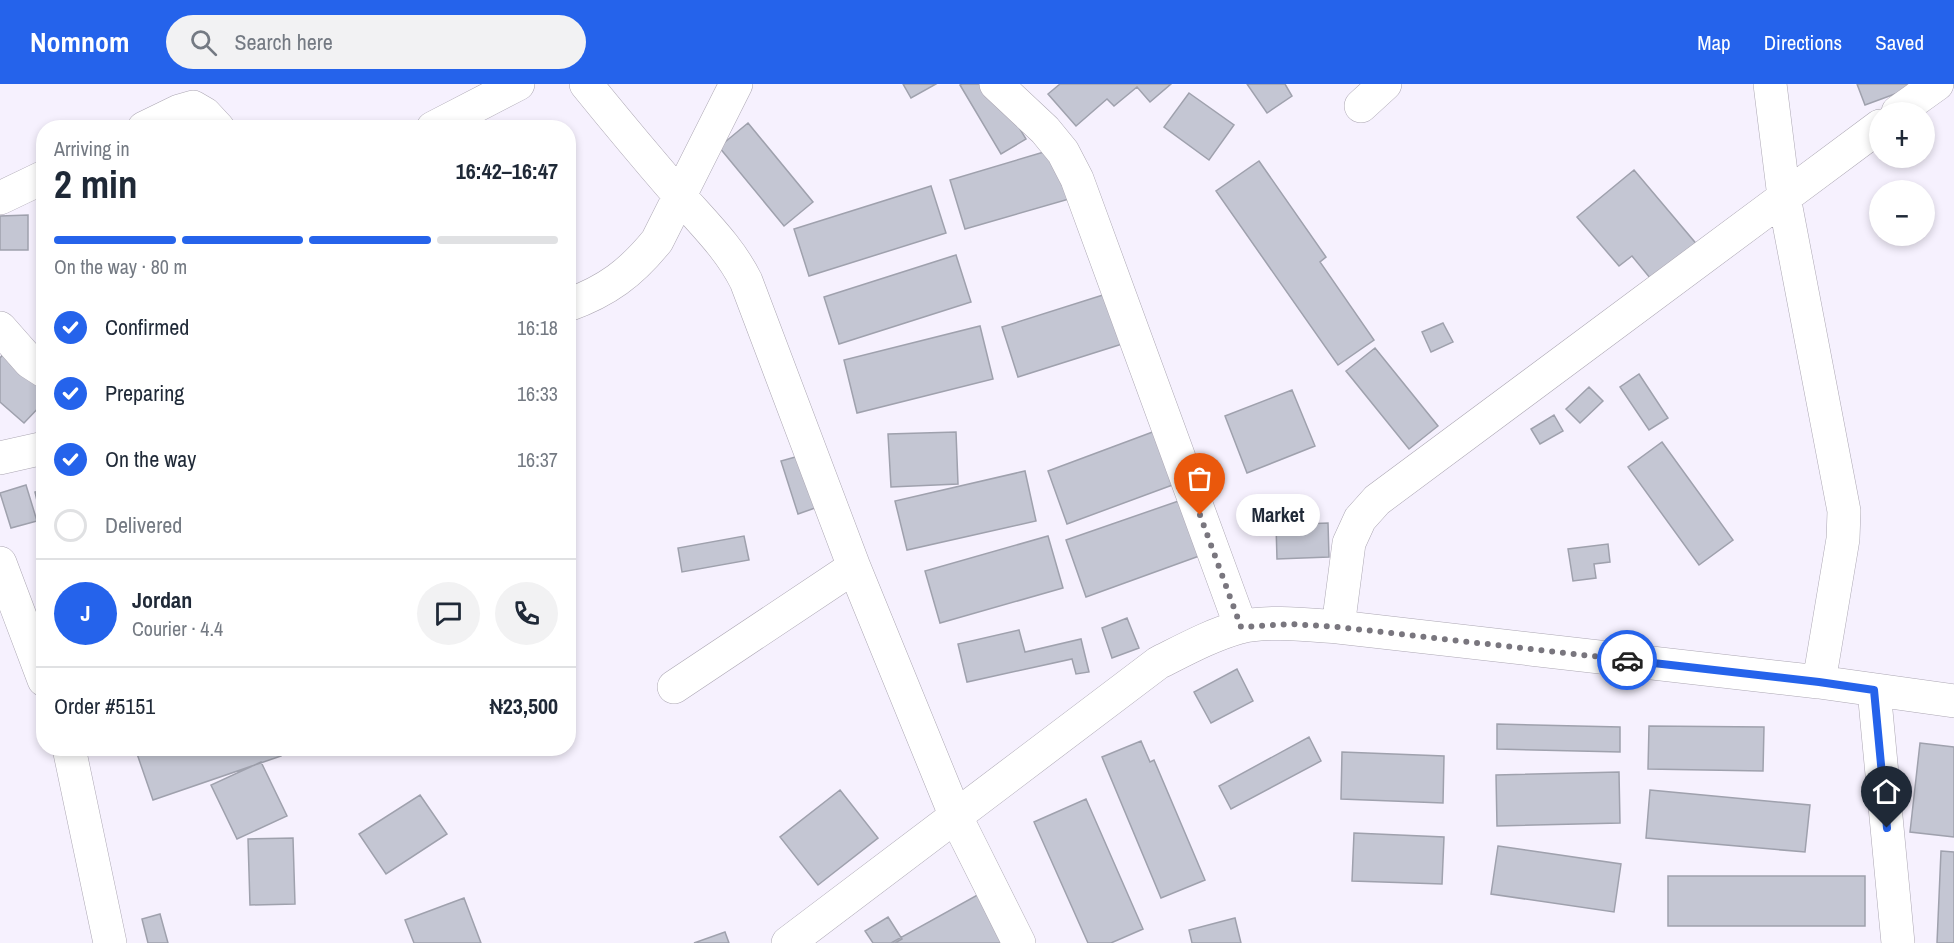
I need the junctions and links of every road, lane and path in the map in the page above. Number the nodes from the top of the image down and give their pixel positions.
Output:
1 (188, 84) edge
2 (518, 84) edge
3 (586, 84) edge
4 (736, 84) edge
5 (996, 84) edge
6 (1385, 84) edge
7 (1770, 84) edge
8 (1937, 84) edge
9 (1912, 102) edge
10 (1361, 106) dead end
11 (160, 120) edge
12 (211, 120) edge
13 (211, 120) edge
14 (449, 120) edge
15 (1869, 134) edge
16 (36, 181) edge
17 (679, 195) junction
18 (1784, 197) junction
19 (0, 198) edge
20 (576, 303) edge
21 (0, 328) edge
22 (36, 366) edge
23 (36, 450) edge
24 (0, 458) edge
25 (0, 562) edge
26 (854, 567) junction
27 (1241, 627) junction
28 (1338, 627) junction
29 (36, 659) edge
30 (1819, 682) junction
31 (674, 687) dead end
32 (1874, 690) junction
33 (1954, 701) edge
34 (71, 756) edge
35 (956, 817) junction
36 (110, 943) edge
37 (788, 943) edge
38 (1019, 943) edge
39 (1898, 943) edge

1 - 12 street
2 - 14 street
3 - 17 street
4 - 17 street
5 - 27 street
6 - 10 street
7 - 18 street
8 - 9 street
11 - 13 street
15 - 18 street
16 - 19 street
17 - 20 street
17 - 26 street
18 - 28 street
18 - 30 street
21 - 22 street
23 - 24 street
25 - 29 street
26 - 31 street
26 - 35 street
27 - 28 street
27 - 35 street
28 - 30 street
30 - 32 street
32 - 33 street
32 - 39 street
34 - 36 street
35 - 37 street
35 - 38 street

